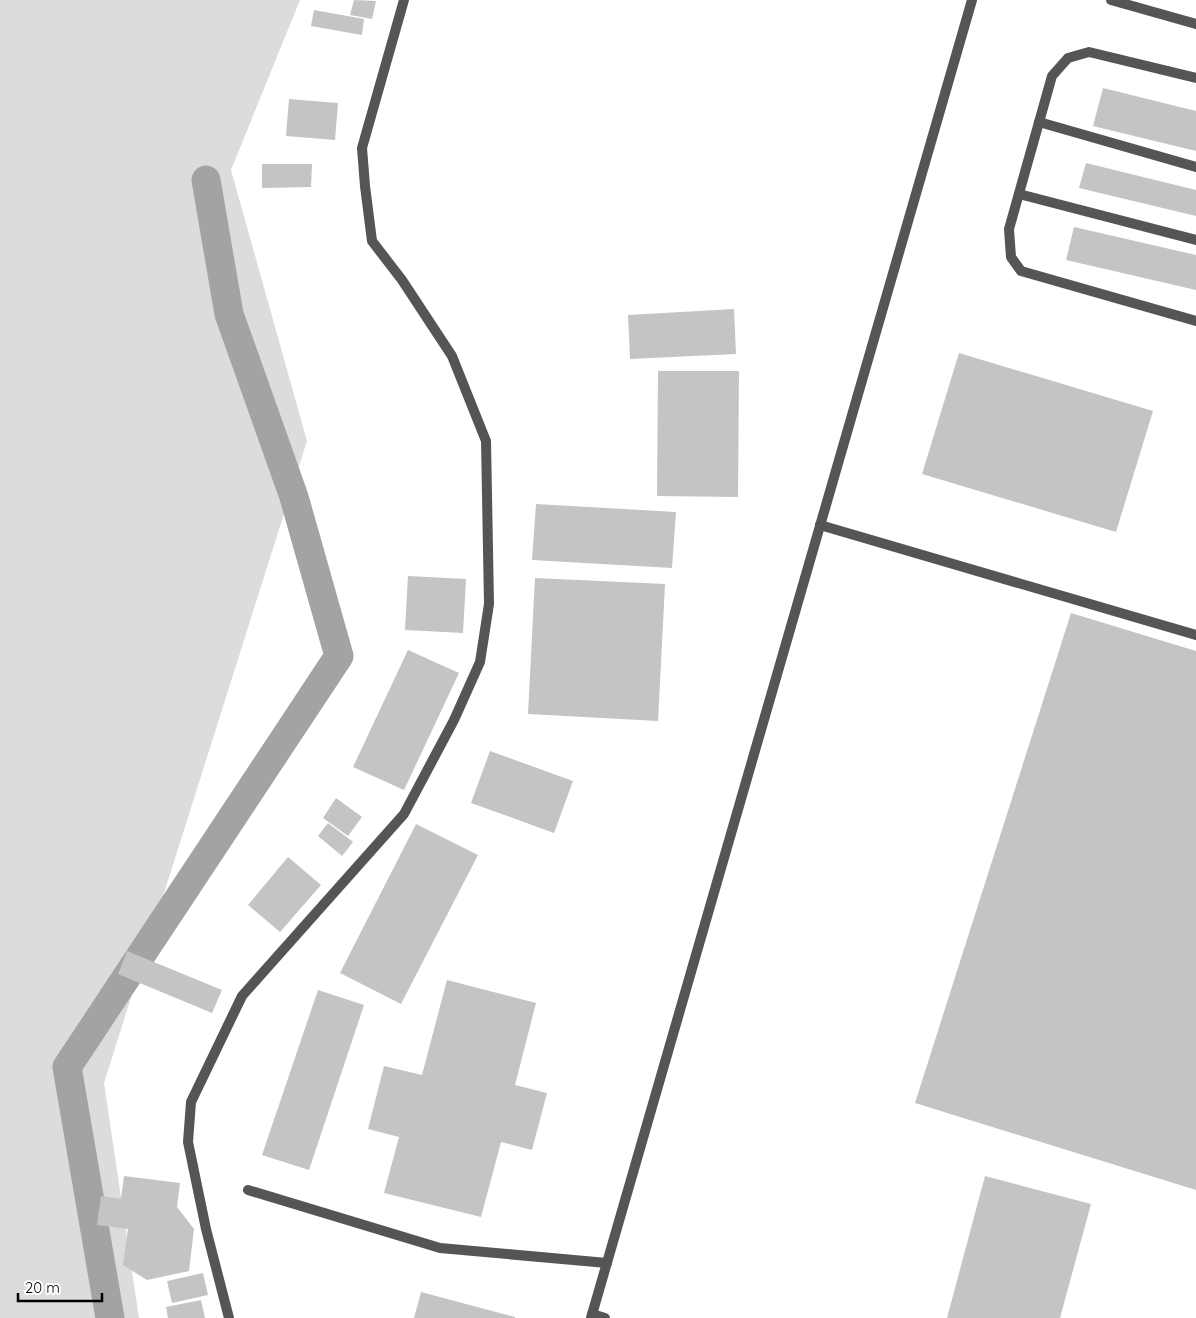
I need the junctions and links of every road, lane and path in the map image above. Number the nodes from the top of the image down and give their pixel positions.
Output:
1 (404, 0) edge
2 (972, 0) edge
3 (1111, 0) edge
4 (1196, 24) edge
5 (1196, 78) edge
6 (1039, 122) junction
7 (1196, 167) edge
8 (1019, 194) junction
9 (1196, 240) edge
10 (1196, 321) edge
11 (820, 525) junction
12 (1196, 635) edge
13 (248, 1190) dead end
14 (607, 1263) junction
15 (591, 1316) edge
16 (230, 1318) edge
17 (605, 1318) edge

1 - 16 street
2 - 11 street
3 - 4 street
5 - 6 street
6 - 7 street
6 - 8 street
8 - 9 street
8 - 10 street
11 - 12 street
11 - 14 street
13 - 14 street
14 - 15 street
15 - 17 street

